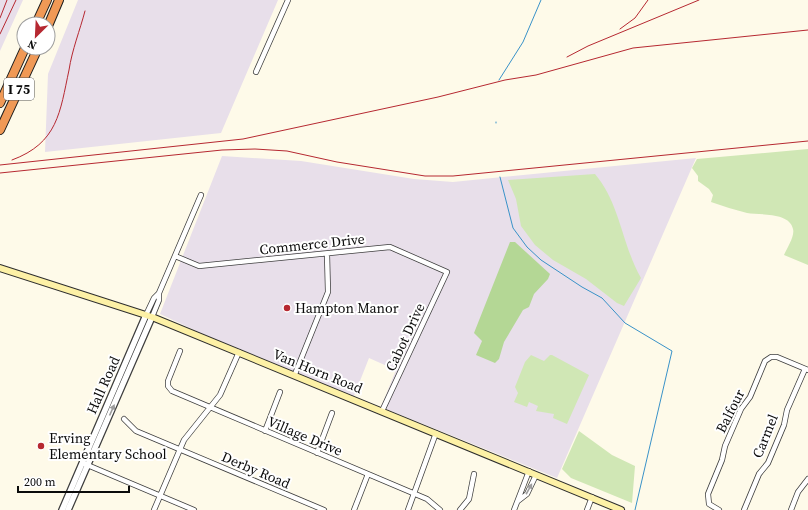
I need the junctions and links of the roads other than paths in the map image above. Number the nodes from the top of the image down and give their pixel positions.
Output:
1 (47, 0) edge
2 (59, 0) edge
3 (288, 0) edge
4 (40, 16) edge
5 (52, 16) edge
6 (21, 56) edge
7 (34, 56) edge
8 (256, 72) dead end
9 (0, 103) edge
10 (0, 130) edge
11 (201, 195) dead end
12 (326, 254) junction
13 (175, 256) junction
14 (0, 268) edge
15 (448, 272) joint
16 (149, 316) junction
17 (180, 351) dead end
18 (239, 352) junction
19 (806, 369) edge
20 (295, 374) junction
21 (280, 392) dead end
22 (210, 408) junction
23 (382, 411) junction
24 (332, 413) dead end
25 (124, 419) dead end
26 (264, 431) junction
27 (436, 433) junction
28 (180, 450) junction
29 (317, 453) junction
30 (85, 464) junction
31 (529, 472) junction
32 (368, 474) junction
33 (474, 474) dead end
34 (536, 474) junction
35 (808, 479) edge
36 (415, 494) junction
37 (160, 496) junction
38 (592, 497) junction
39 (518, 502) junction
40 (62, 510) edge
41 (68, 510) edge
42 (154, 510) edge
43 (194, 510) edge
44 (324, 510) edge
45 (354, 510) edge
46 (408, 510) edge
47 (440, 510) edge
48 (460, 510) edge
49 (514, 510) edge
50 (587, 510) edge
51 (621, 510) edge
52 (719, 510) edge
53 (744, 510) edge
54 (791, 510) edge

1 - 4 highway
2 - 5 highway
3 - 8 street
6 - 9 highway, I 75
7 - 10 highway, I 75
11 - 13 street, Hall Road
12 - 13 street, Commerce Drive
12 - 15 street, Commerce Drive
12 - 20 street
13 - 16 street, Hall Road
14 - 16 main road, Van Horn Road
15 - 23 street, Cabot Drive
16 - 18 main road, Van Horn Road
16 - 30 street, Hall Road
17 - 22 street, Village Drive
18 - 20 main road, Van Horn Road
18 - 22 street
19 - 52 street, Balfour
19 - 53 street, Carmel
20 - 23 main road, Van Horn Road
21 - 26 street
22 - 26 street, Village Drive
22 - 28 street
23 - 27 main road, Van Horn Road
24 - 29 street
25 - 28 street, Derby Road
26 - 29 street, Village Drive
27 - 31 main road, Van Horn Road
27 - 36 street
28 - 37 street
28 - 44 street, Derby Road
29 - 32 street, Village Drive
30 - 37 street
30 - 40 street, Hall Road
30 - 41 street, Hall Road
31 - 34 main road, Van Horn Road
31 - 39 street
32 - 36 street, Village Drive
32 - 45 street
33 - 48 street
34 - 38 main road, Van Horn Road
39 -> 34 street
35 - 54 street
36 - 46 street
36 - 47 street, Village Drive
37 - 42 street
37 - 43 street
38 - 50 street
38 - 51 main road, Van Horn Road
39 - 49 street

